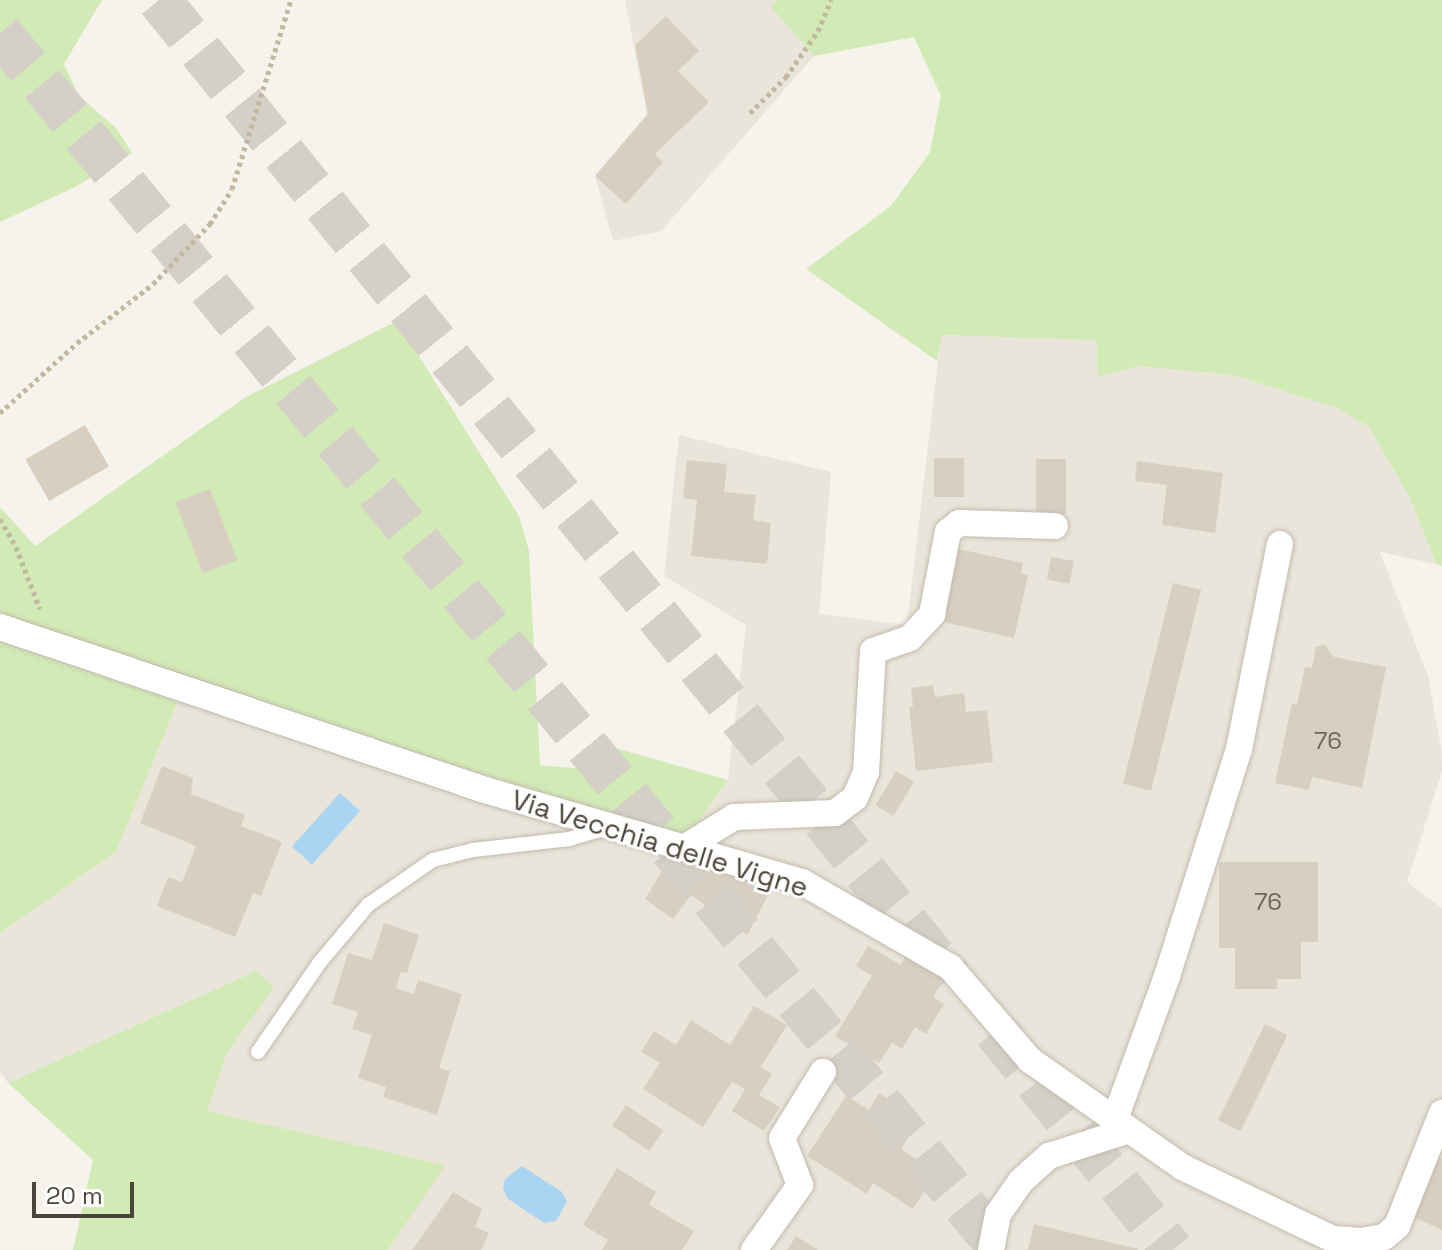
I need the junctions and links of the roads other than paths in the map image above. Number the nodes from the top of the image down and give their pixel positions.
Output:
1 (1055, 526) dead end
2 (1280, 544) dead end
3 (0, 627) edge
4 (611, 827) junction
5 (684, 848) junction
6 (258, 1052) dead end
7 (823, 1072) dead end
8 (1442, 1113) edge
9 (1122, 1125) junction
10 (754, 1250) edge
11 (991, 1250) edge

1 - 5 street
2 - 9 street
3 - 4 street, Via Vecchia delle Vigne
4 - 5 street, Via Vecchia delle Vigne
4 - 6 lane
5 - 9 street, Via Vecchia delle Vigne
7 - 10 street
8 - 9 street, Via Vecchia delle Vigne
9 - 11 street

